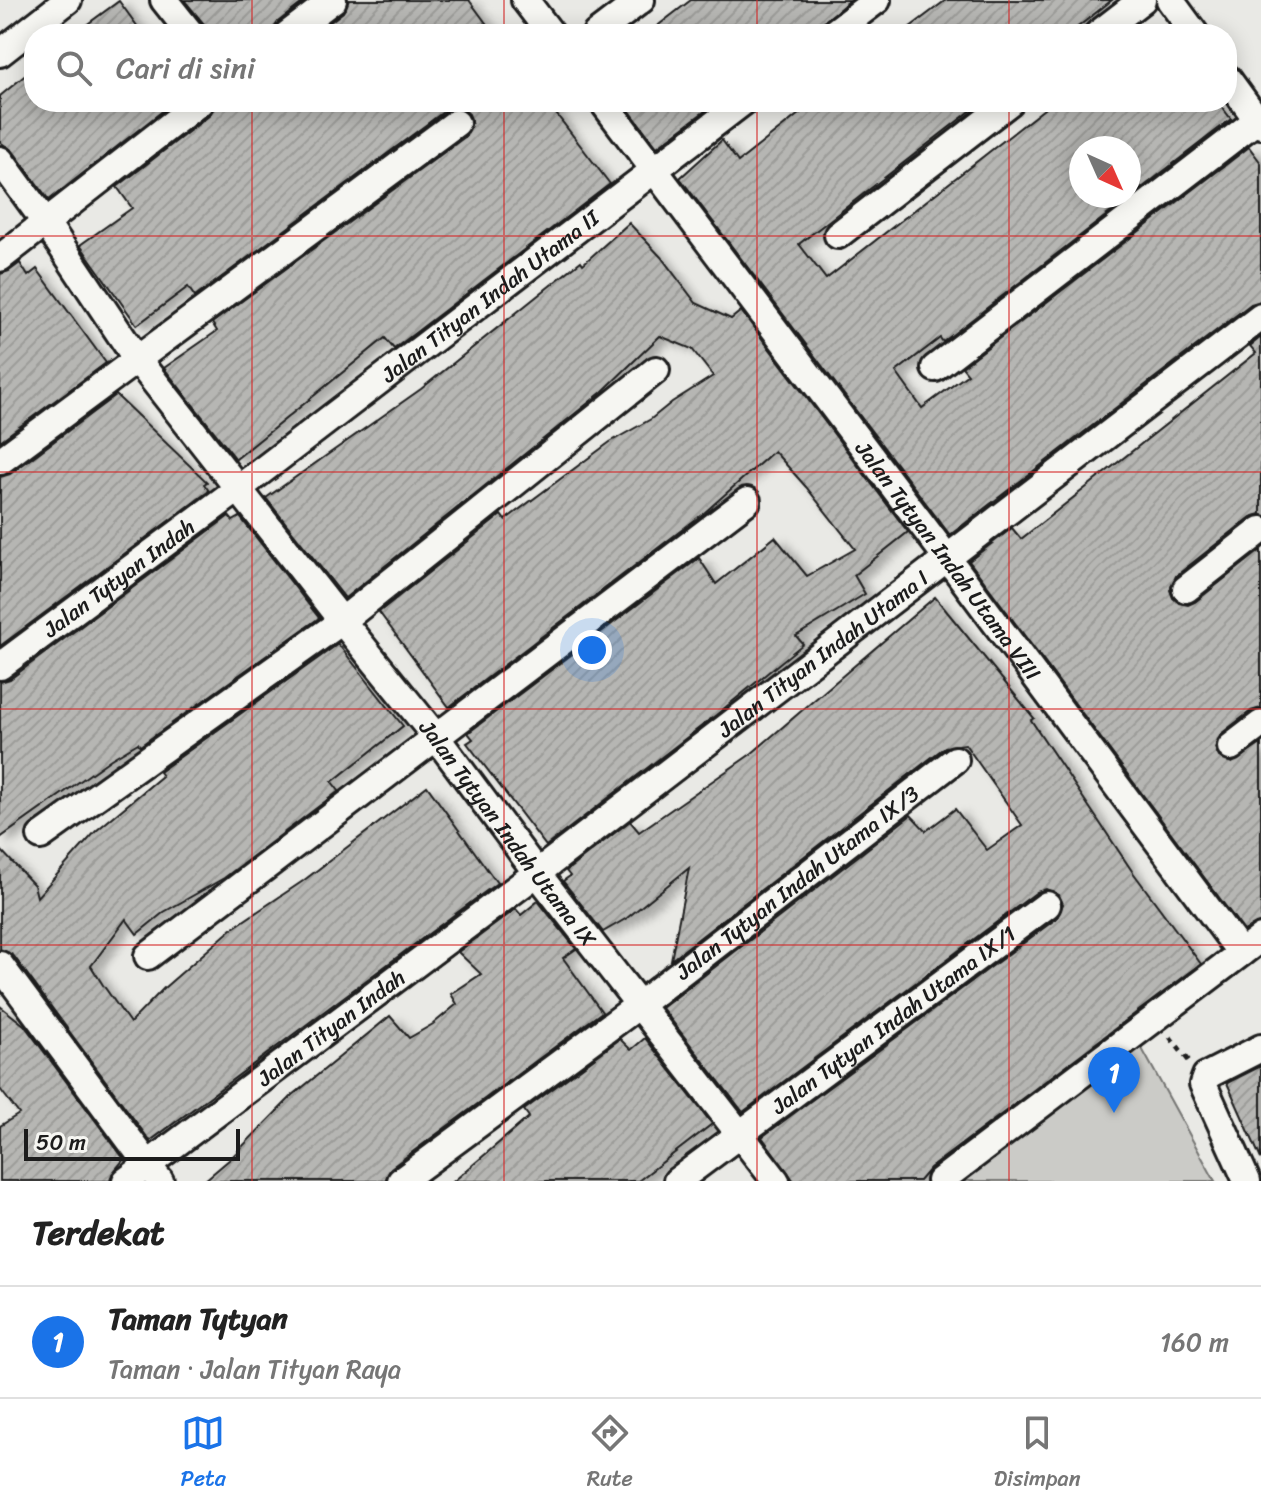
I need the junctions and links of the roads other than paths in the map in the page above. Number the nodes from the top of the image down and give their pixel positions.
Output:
1 (68, 0) edge
2 (164, 0) edge
3 (333, 0) edge
4 (525, 0) edge
5 (641, 0) edge
6 (877, 0) edge
7 (1142, 0) edge
8 (1170, 0) edge
9 (37, 24) edge
10 (183, 24) edge
11 (301, 24) edge
12 (543, 24) edge
13 (609, 24) edge
14 (845, 24) edge
15 (1111, 24) edge
16 (1188, 24) edge
17 (24, 34) edge
18 (0, 53) edge
19 (1237, 92) edge
20 (187, 112) edge
21 (610, 112) edge
22 (730, 112) edge
23 (997, 112) edge
24 (1259, 122) edge
25 (456, 123) dead end
26 (0, 160) edge
27 (654, 170) junction
28 (46, 223) junction
29 (838, 235) dead end
30 (0, 258) edge
31 (1261, 317) edge
32 (136, 358) junction
33 (935, 368) dead end
34 (656, 370) dead end
35 (0, 461) edge
36 (238, 489) junction
37 (747, 501) dead end
38 (1261, 530) edge
39 (948, 559) junction
40 (1186, 589) dead end
41 (342, 621) junction
42 (0, 666) edge
43 (1261, 724) edge
44 (436, 737) junction
45 (1231, 747) dead end
46 (955, 760) dead end
47 (41, 836) dead end
48 (537, 873) junction
49 (1047, 905) dead end
50 (1251, 946) edge
51 (148, 956) dead end
52 (0, 965) edge
53 (639, 1005) junction
54 (1261, 1048) edge
55 (741, 1135) junction
56 (153, 1173) edge
57 (126, 1181) edge
58 (401, 1181) edge
59 (677, 1181) edge
60 (776, 1181) edge
61 (940, 1181) edge
62 (1247, 1181) edge

1 - 9 street
2 - 10 street
3 - 11 street
4 - 12 street
5 - 13 street
6 - 14 street
7 - 15 street
8 - 16 street
17 - 18 street
19 - 24 street
20 - 28 street
21 - 27 street, Jalan Tytyan Indah Utama VIII
22 - 27 street, Jalan Tityan Indah Utama II
23 - 29 street
24 - 33 street
25 - 32 street
26 - 28 street, Jalan Tytyan Indah Utama IX
27 - 36 street, Jalan Tityan Indah Utama II
27 - 39 street, Jalan Tytyan Indah Utama VIII
28 - 30 street
28 - 32 street, Jalan Tytyan Indah Utama IX
31 - 39 street, Jalan Tityan Indah Utama I
32 - 35 street
32 - 36 street, Jalan Tytyan Indah Utama IX
34 - 41 street
36 - 41 street, Jalan Tytyan Indah Utama IX
36 - 42 street, Jalan Tytyan Indah
37 - 44 street
38 - 40 street
39 - 48 street, Jalan Tityan Indah Utama I
39 - 50 street, Jalan Tytyan Indah Utama VIII
41 - 44 street, Jalan Tytyan Indah Utama IX
41 - 47 street
43 - 45 street
44 - 48 street, Jalan Tytyan Indah Utama IX
44 - 51 street
46 - 53 street, Jalan Tytyan Indah Utama IX/3
48 - 53 street, Jalan Tytyan Indah Utama IX
48 - 56 street, Jalan Tityan Indah
49 - 55 street, Jalan Tytyan Indah Utama IX/1
50 - 61 street
52 - 56 street
53 - 55 street, Jalan Tytyan Indah Utama IX
53 - 58 street, Jalan Tytyan Indah Utama IX/3
54 - 62 street
55 - 59 street, Jalan Tytyan Indah Utama IX/1
55 - 60 street, Jalan Tytyan Indah Utama IX
56 - 57 street, Jalan Tityan Indah

